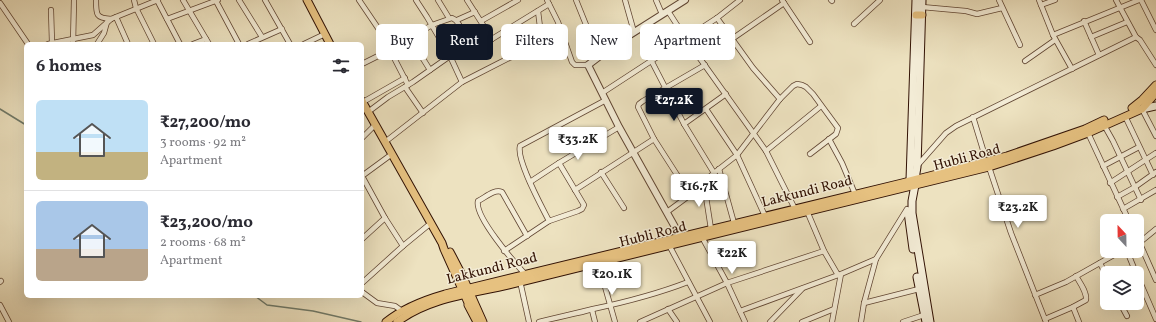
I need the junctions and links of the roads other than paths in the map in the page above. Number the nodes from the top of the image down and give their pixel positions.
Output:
1 (74, 0) edge
2 (96, 0) edge
3 (134, 0) edge
4 (158, 0) edge
5 (183, 0) edge
6 (217, 0) edge
7 (239, 0) edge
8 (265, 0) edge
9 (307, 0) edge
10 (359, 0) edge
11 (416, 0) edge
12 (438, 0) edge
13 (518, 0) edge
14 (576, 0) edge
15 (625, 0) edge
16 (656, 0) edge
17 (686, 0) edge
18 (740, 0) edge
19 (880, 0) edge
20 (916, 0) edge
21 (999, 0) edge
22 (1055, 0) edge
23 (1116, 0) edge
24 (1140, 0) edge
25 (469, 1) edge
26 (783, 1) edge
27 (548, 2) edge
28 (1040, 2) edge
29 (0, 3) edge
30 (922, 3) edge
31 (136, 8) junction
32 (1002, 8) junction
33 (1119, 8) junction
34 (51, 10) dead end
35 (189, 10) junction
36 (538, 11) junction
37 (474, 12) junction
38 (665, 12) junction
39 (919, 15) junction
40 (167, 18) junction
41 (449, 18) junction
42 (717, 18) junction
43 (111, 20) junction
44 (457, 20) junction
45 (481, 21) junction
46 (1084, 21) junction
47 (1127, 22) junction
48 (459, 24) edge
49 (483, 24) edge
50 (586, 24) edge
51 (674, 24) edge
52 (708, 24) edge
53 (721, 24) edge
54 (854, 24) dead end
55 (432, 25) junction
56 (376, 26) edge
57 (428, 27) edge
58 (282, 28) junction
59 (1156, 30) edge
60 (436, 32) edge
61 (634, 32) joint
62 (325, 34) junction
63 (1053, 35) junction
64 (735, 37) edge
65 (1091, 37) junction
66 (1136, 37) junction
67 (262, 38) junction
68 (493, 38) edge
69 (206, 39) junction
70 (1056, 40) junction
71 (27, 42) edge
72 (50, 42) edge
73 (73, 42) edge
74 (98, 42) edge
75 (127, 42) edge
76 (153, 42) edge
77 (179, 42) edge
78 (198, 42) edge
79 (208, 42) edge
80 (238, 42) edge
81 (253, 42) edge
82 (289, 42) edge
83 (308, 42) edge
84 (329, 42) edge
85 (810, 42) dead end
86 (735, 43) edge
87 (1020, 45) dead end
88 (1099, 55) junction
89 (376, 57) edge
90 (395, 60) edge
91 (424, 60) edge
92 (444, 60) edge
93 (452, 60) edge
94 (594, 60) edge
95 (651, 60) joint
96 (701, 60) edge
97 (1025, 61) dead end
98 (364, 63) edge
99 (588, 65) junction
100 (705, 65) junction
101 (1156, 65) edge
102 (1072, 69) junction
103 (430, 70) junction
104 (405, 78) junction
105 (462, 82) junction
106 (1156, 85) edge
107 (407, 86) junction
108 (665, 88) junction
109 (602, 93) junction
110 (1156, 93) edge
111 (726, 94) junction
112 (780, 99) junction
113 (606, 100) junction
114 (364, 101) edge
115 (1156, 101) edge
116 (1148, 104) junction
117 (364, 105) edge
118 (821, 106) junction
119 (1156, 106) edge
120 (1132, 108) junction
121 (706, 109) junction
122 (1142, 109) junction
123 (368, 112) junction
124 (423, 113) junction
125 (1125, 116) junction
126 (973, 117) junction
127 (684, 124) junction
128 (375, 125) junction
129 (1104, 125) junction
130 (619, 127) junction
131 (1088, 133) junction
132 (753, 134) junction
133 (364, 136) edge
134 (1156, 136) edge
135 (829, 138) junction
136 (654, 139) junction
137 (385, 142) junction
138 (1139, 148) junction
139 (766, 151) junction
140 (633, 152) junction
141 (1156, 152) edge
142 (984, 153) dead end
143 (392, 154) junction
144 (810, 154) dead end
145 (737, 156) junction
146 (1121, 156) junction
147 (1145, 160) junction
148 (559, 163) junction
149 (989, 166) junction
150 (1102, 166) junction
151 (916, 167) junction
152 (719, 170) junction
153 (1128, 171) junction
154 (601, 172) junction
155 (714, 173) junction
156 (1154, 174) edge
157 (364, 175) edge
158 (364, 180) edge
159 (530, 182) junction
160 (1110, 182) junction
161 (912, 183) junction
162 (704, 184) junction
163 (1135, 187) junction
164 (575, 190) junction
165 (1156, 190) edge
166 (855, 194) junction
167 (690, 195) junction
168 (1117, 197) junction
169 (1141, 200) junction
170 (624, 208) dead end
171 (795, 209) junction
172 (907, 209) junction
173 (1123, 209) junction
174 (807, 211) junction
175 (667, 212) junction
176 (1126, 214) edge
177 (765, 216) junction
178 (385, 218) junction
179 (549, 221) junction
180 (431, 223) junction
181 (734, 223) junction
182 (711, 229) junction
183 (1156, 229) edge
184 (527, 236) junction
185 (680, 236) junction
186 (702, 236) junction
187 (364, 237) edge
188 (1144, 238) edge
189 (669, 245) junction
190 (402, 246) junction
191 (504, 250) junction
192 (824, 251) junction
193 (1144, 255) edge
194 (876, 258) junction
195 (1109, 258) edge
196 (598, 262) junction
197 (1100, 263) junction
198 (1102, 266) edge
199 (525, 274) junction
200 (839, 274) junction
201 (460, 276) junction
202 (1076, 276) junction
203 (1156, 280) edge
204 (364, 281) edge
205 (520, 281) junction
206 (688, 282) junction
207 (727, 283) junction
208 (804, 287) junction
209 (482, 288) junction
210 (919, 289) junction
211 (467, 291) junction
212 (1144, 291) edge
213 (364, 293) edge
214 (449, 295) junction
215 (1035, 295) junction
216 (696, 296) junction
217 (864, 303) junction
218 (0, 305) edge
219 (610, 305) junction
220 (473, 306) junction
221 (1073, 307) junction
222 (668, 309) junction
223 (834, 309) junction
224 (592, 310) junction
225 (1124, 310) edge
226 (402, 311) junction
227 (740, 311) junction
228 (560, 316) junction
229 (1127, 316) dead end
230 (925, 318) edge
231 (397, 320) edge
232 (649, 320) edge
233 (1045, 321) edge
234 (1156, 321) edge
235 (9, 322) edge
236 (386, 322) edge
237 (477, 322) edge
238 (484, 322) edge
239 (529, 322) edge
240 (539, 322) edge
241 (561, 322) edge
242 (595, 322) edge
243 (615, 322) edge
244 (640, 322) edge
245 (677, 322) edge
246 (710, 322) edge
247 (745, 322) edge
248 (770, 322) edge
249 (802, 322) edge
250 (832, 322) edge
251 (861, 322) edge
252 (903, 322) edge
253 (930, 322) edge
254 (1079, 322) edge

1 - 73 street
2 - 43 street
3 - 31 street
4 - 31 street
4 - 40 street
5 - 35 street
6 - 35 street
6 - 80 street
7 - 67 street
8 - 58 street
9 - 62 main road
10 - 56 street
11 - 55 street
12 - 41 street
13 - 45 street
14 - 50 street
15 - 61 street
16 - 38 street
17 - 38 street
18 - 42 street
19 - 54 street
20 - 39 main road
21 - 32 street
22 - 28 street
23 - 33 street
24 - 33 street
24 - 59 street
25 - 37 street
26 - 64 street
26 - 85 street
27 - 36 street
27 - 99 street
28 - 63 street
29 - 71 street
30 - 32 street
30 - 39 main road
31 - 43 street
31 - 76 street
32 - 87 street
33 - 46 street
33 - 47 street
34 - 72 street
35 - 40 street
35 - 69 street
36 - 68 street
36 - 105 street
37 - 44 street
37 - 45 street
38 - 51 street
38 - 61 street
39 - 151 main road
39 - 161 main road
40 - 77 street
41 - 44 street
41 - 55 street
42 - 52 street
42 - 53 street
43 - 73 street
43 - 74 street
43 - 75 street
44 - 48 street
45 - 49 street
46 - 63 street
46 - 65 street
47 - 65 street
47 - 66 street
55 - 57 street
55 - 60 street
58 - 67 street
58 - 82 street
62 - 83 street
62 - 84 main road
63 - 70 street
65 - 88 street
66 - 88 street
66 - 101 street
67 - 81 street
69 - 78 street
69 - 79 street
70 - 97 street
70 - 102 street
86 - 112 street
88 - 102 street
89 - 98 street
90 - 104 street
91 - 103 street
92 - 103 street
93 - 105 street
94 - 99 street
95 - 108 street
95 - 109 street
96 - 100 street
99 - 109 street
100 - 108 street
100 - 111 street
102 - 126 street
103 - 107 street
104 - 107 street
104 - 114 street
105 - 124 street
106 - 120 main road
107 - 123 street
107 - 124 street
108 - 127 street
108 - 136 street
109 - 113 street
110 - 116 main road, Hubli Road
111 - 121 street
111 - 132 street
112 - 118 street
112 - 132 street
113 - 130 street
113 - 159 street
115 - 116 main road, Lakkundi Road
116 - 120 main road, Lakkundi Road
116 - 122 main road, Hubli Road
117 - 123 main road
118 - 135 street
118 - 139 street
119 - 122 main road
120 - 161 main road, Lakkundi Road
121 - 127 street
121 - 145 street
122 - 125 main road, Hubli Road
122 - 134 street
123 - 128 main road
124 - 137 street
125 - 129 main road, Hubli Road
125 - 138 street
126 - 142 street
126 - 151 street
127 - 155 street
128 - 133 street
128 - 137 main road
129 - 131 main road, Hubli Road
129 - 146 street
130 - 140 street
130 - 148 street
131 - 149 main road, Hubli Road
131 - 150 street
132 - 139 street
132 - 145 street
135 - 144 street
135 - 166 street
136 - 140 street
136 - 167 street
137 - 143 main road
138 - 146 street
138 - 147 street
139 - 171 street
140 - 154 street
140 - 175 street
141 - 147 street
143 - 157 street
143 - 180 main road
145 - 152 street
145 - 177 street
146 - 150 street
146 - 153 street
147 - 153 street
147 - 156 street
148 - 159 street
148 - 164 street
149 - 161 main road, Hubli Road
149 - 215 street
150 - 160 street
151 - 161 main road
152 - 155 street
152 - 181 street
153 - 160 street
153 - 163 street
154 - 164 street
154 - 170 street
155 - 162 street
156 - 163 street
158 - 178 street
159 - 179 street
160 - 168 street
161 - 166 main road, Lakkundi Road
161 - 172 main road
161 - 174 main road, Hubli Road
161 - 253 main road
162 - 167 street
162 - 182 street
163 - 168 street
163 - 169 street
164 - 179 street
165 - 169 street
166 - 171 main road, Lakkundi Road
167 - 175 street
168 - 173 street
169 - 173 street
171 - 177 main road, Lakkundi Road
172 - 194 street
172 - 210 main road
173 - 176 street
174 - 186 main road, Hubli Road
174 - 192 street
175 - 185 street
177 - 181 main road, Lakkundi Road
178 - 187 street
178 - 190 street
179 - 184 street
180 - 190 street
180 - 201 main road
181 - 182 main road, Lakkundi Road
182 - 185 main road, Lakkundi Road
183 - 188 street
184 - 191 street
184 - 191 street
185 - 199 main road, Lakkundi Road
186 - 189 main road, Hubli Road
186 - 207 street
189 - 196 main road, Hubli Road
189 - 206 street
190 - 204 street
191 - 199 street
192 - 200 street
192 - 207 street
193 - 203 street
194 - 200 street
194 - 217 street
195 - 197 street
196 - 205 main road, Hubli Road
196 - 219 street
197 - 198 street
197 - 202 street
199 - 209 main road, Lakkundi Road
200 - 208 street
200 - 223 street
201 - 209 main road
201 - 211 main road
201 - 214 main road
202 - 215 street
202 - 221 street
205 - 209 main road, Hubli Road
205 - 239 street
206 - 216 street
206 - 219 street
207 - 216 street
207 - 227 street
208 - 227 street
208 - 248 street
209 - 211 main road, Hubli Road
209 - 220 main road
210 - 217 street
210 - 230 main road
211 - 214 main road, Hubli Road
211 - 220 main road
212 - 234 street
213 - 226 street
214 - 220 main road
214 - 226 main road, Lakkundi Road
214 - 231 main road, Hubli Road
215 - 233 street
216 - 222 street
216 - 246 street
217 - 251 street
218 - 235 street
219 - 224 street
219 - 243 street
220 - 237 main road
220 - 238 main road
221 - 233 street
221 - 254 street
222 - 232 street
222 - 245 street
223 - 249 street
223 - 250 street
224 - 228 street
224 - 242 street
225 - 229 street
226 - 231 main road, Lakkundi Road
227 - 247 street
228 - 240 street
228 - 241 street
230 - 252 street
231 - 236 main road
232 - 244 street

